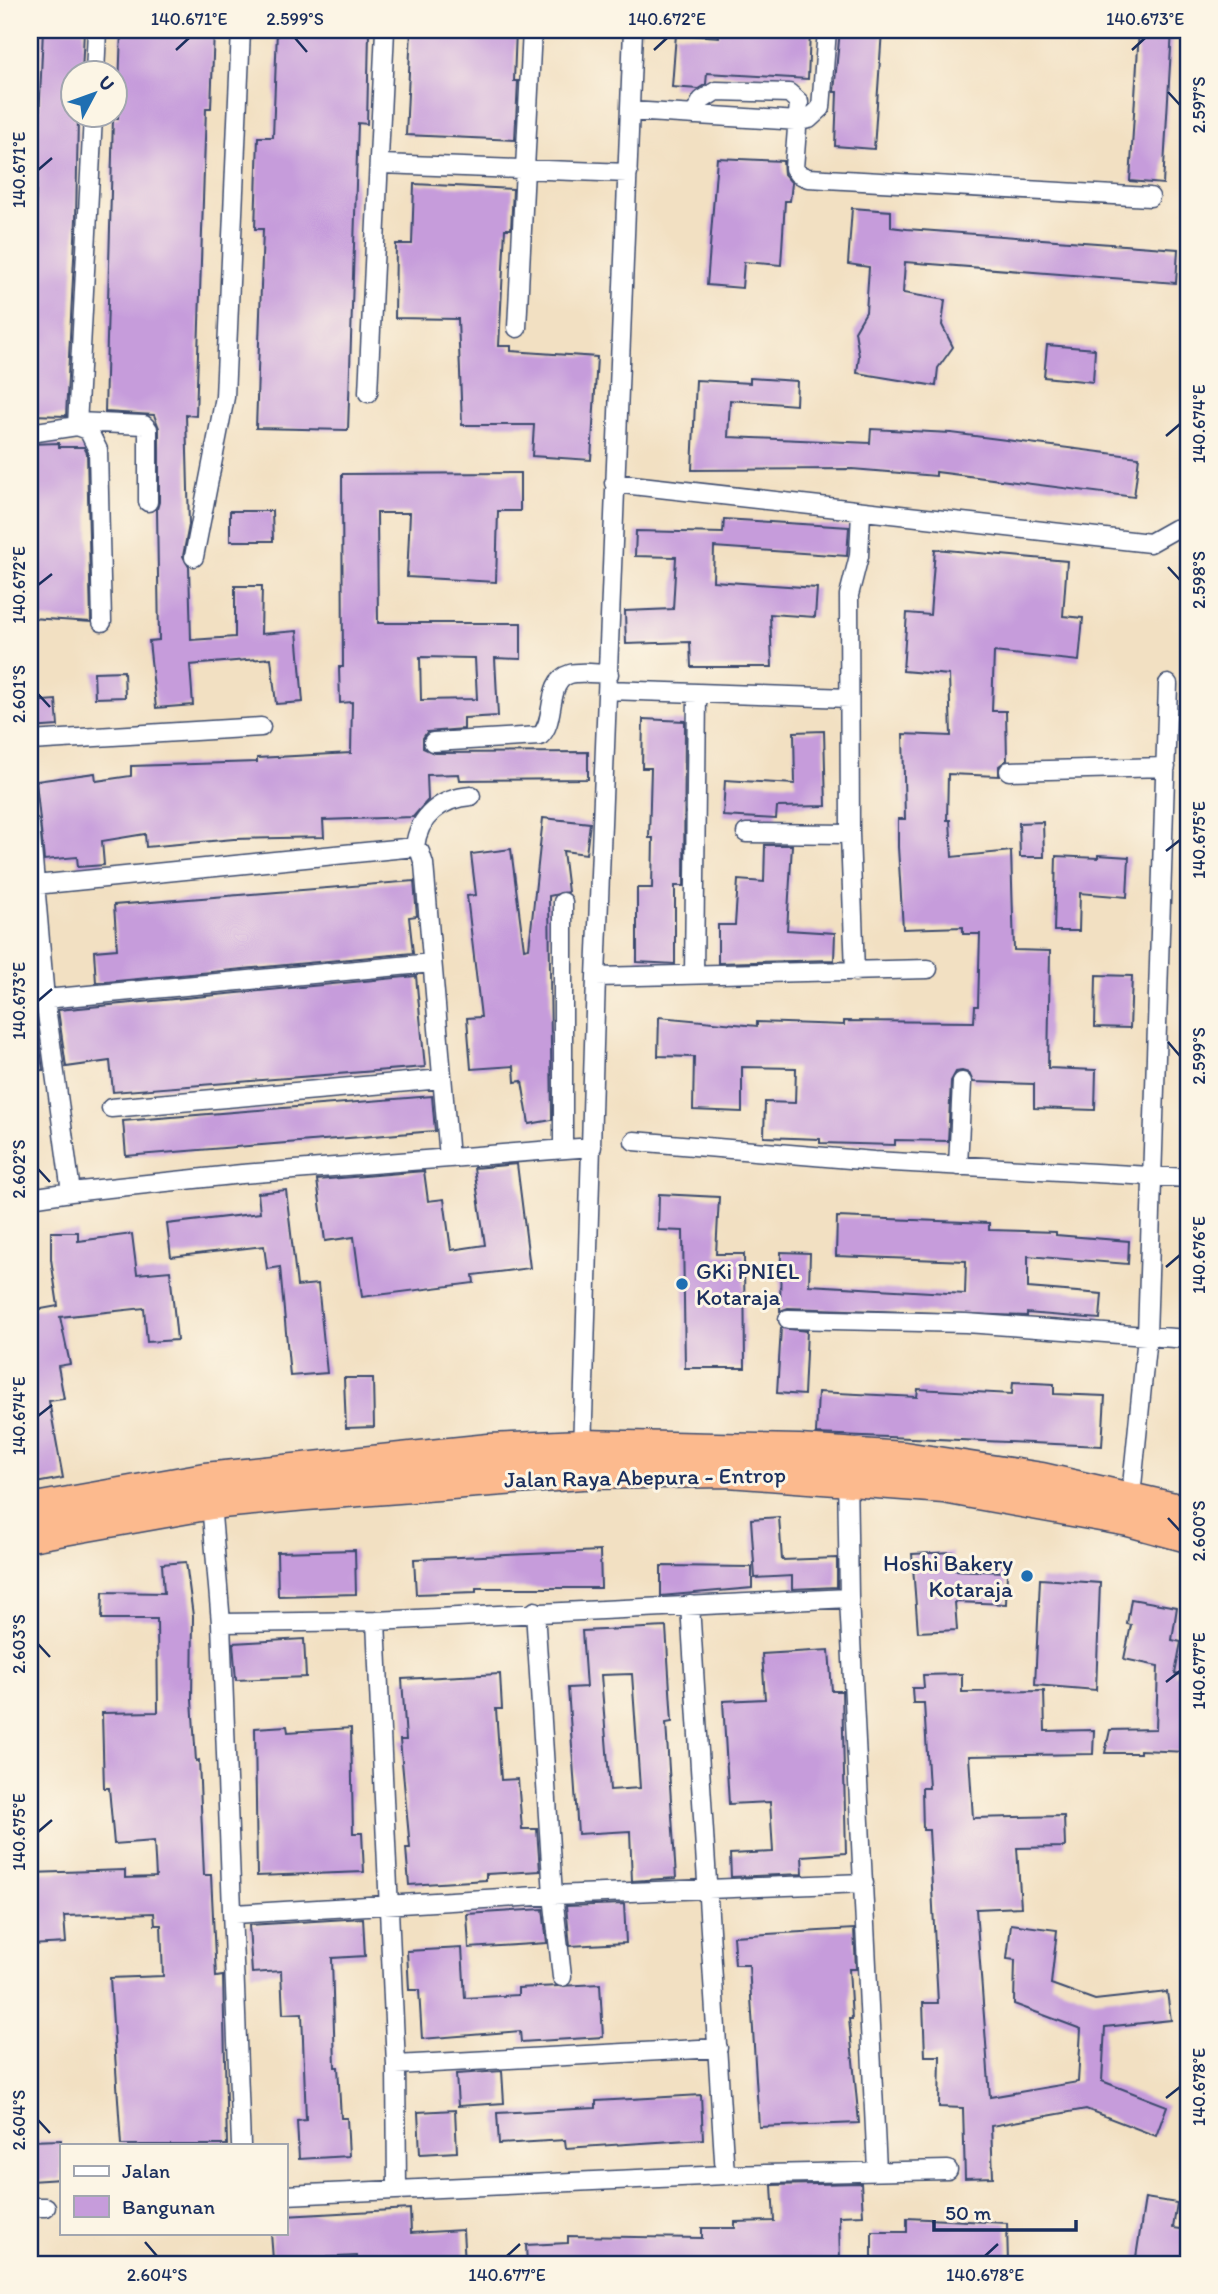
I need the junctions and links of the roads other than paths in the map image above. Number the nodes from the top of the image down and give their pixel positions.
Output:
1 (97, 30) edge
2 (242, 30) edge
3 (385, 30) edge
4 (531, 30) edge
5 (633, 30) edge
6 (827, 30) edge
7 (96, 60) edge
8 (630, 111) junction
9 (694, 115) junction
10 (799, 121) junction
11 (92, 130) edge
12 (381, 164) junction
13 (526, 167) junction
14 (628, 173) junction
15 (1150, 197) dead end
16 (517, 328) dead end
17 (368, 393) dead end
18 (77, 424) junction
19 (30, 433) edge
20 (614, 484) junction
21 (148, 502) dead end
22 (861, 512) junction
23 (1188, 528) edge
24 (194, 557) dead end
25 (102, 622) dead end
26 (609, 682) junction
27 (1168, 684) dead end
28 (697, 693) junction
29 (849, 698) junction
30 (261, 727) dead end
31 (30, 741) edge
32 (433, 742) dead end
33 (1166, 767) junction
34 (1009, 771) dead end
35 (471, 796) dead end
36 (30, 825) edge
37 (746, 832) dead end
38 (850, 834) junction
39 (415, 847) junction
40 (35, 885) junction
41 (563, 902) dead end
42 (432, 963) junction
43 (928, 969) dead end
44 (855, 972) junction
45 (694, 975) junction
46 (596, 977) junction
47 (45, 999) junction
48 (442, 1079) junction
49 (962, 1082) dead end
50 (111, 1108) dead end
51 (634, 1141) dead end
52 (592, 1147) junction
53 (563, 1149) junction
54 (449, 1158) junction
55 (958, 1166) junction
56 (1153, 1176) junction
57 (1188, 1178) edge
58 (71, 1192) junction
59 (30, 1198) edge
60 (788, 1319) dead end
61 (1147, 1336) junction
62 (1188, 1339) edge
63 (582, 1459) junction
64 (846, 1466) junction
65 (211, 1503) junction
66 (1130, 1509) junction
67 (30, 1510) edge
68 (1188, 1512) edge
69 (30, 1535) edge
70 (1188, 1536) edge
71 (849, 1598) junction
72 (690, 1605) junction
73 (536, 1611) junction
74 (376, 1621) junction
75 (221, 1623) junction
76 (864, 1883) junction
77 (709, 1889) junction
78 (553, 1895) junction
79 (388, 1905) junction
80 (234, 1914) junction
81 (562, 1977) dead end
82 (718, 2048) junction
83 (396, 2065) junction
84 (241, 2144) edge
85 (877, 2170) junction
86 (948, 2170) dead end
87 (724, 2175) junction
88 (397, 2189) junction
89 (287, 2195) edge

1 - 7 street
2 - 24 street
3 - 12 street
4 - 13 street
5 - 8 street
6 - 10 street
8 - 9 street
8 - 14 street
9 - 10 street
9 - 10 street
10 - 15 street
11 - 18 street
12 - 13 street
12 - 17 street
13 - 14 street
13 - 16 street
14 - 20 street
18 - 19 street
18 - 21 street
18 - 25 street
20 - 22 street
20 - 26 street
22 - 23 street
22 - 29 street
26 - 28 street
26 - 32 street
26 - 46 street
27 - 33 street
28 - 29 street
28 - 45 street
29 - 38 street
30 - 31 street
33 - 34 street
33 - 56 street
35 - 39 street
36 - 40 street
37 - 38 street
38 - 44 street
39 - 40 street
39 - 42 street
40 - 47 street
41 - 53 street
42 - 47 street
42 - 48 street
43 - 44 street
44 - 45 street
45 - 46 street
46 - 52 street
47 - 58 street
48 - 50 street
48 - 54 street
49 - 55 street
51 - 55 street
52 - 53 street
52 - 63 street
53 - 54 street
54 - 58 street
55 - 56 street
56 - 57 street
56 - 61 street
58 - 59 street
60 - 61 street
61 - 62 street
61 - 66 street
63 - 64 highway
63 - 65 highway, Jalan Raya Abepura - Entrop
63 - 67 highway
64 - 66 highway
64 - 71 street
65 - 69 highway, Jalan Raya Abepura - Entrop
65 - 75 street
66 - 68 highway
66 - 70 highway
71 - 72 street
71 - 76 street
72 - 73 street
72 - 77 street
73 - 74 street
73 - 78 street
74 - 75 street
74 - 79 street
75 - 80 street
76 - 77 street
76 - 85 street
77 - 78 street
77 - 82 street
78 - 79 street
78 - 81 street
79 - 80 street
79 - 83 street
80 - 84 street
82 - 83 street
82 - 87 street
83 - 88 street
85 - 86 street
85 - 87 street
87 - 88 street
88 - 89 street

